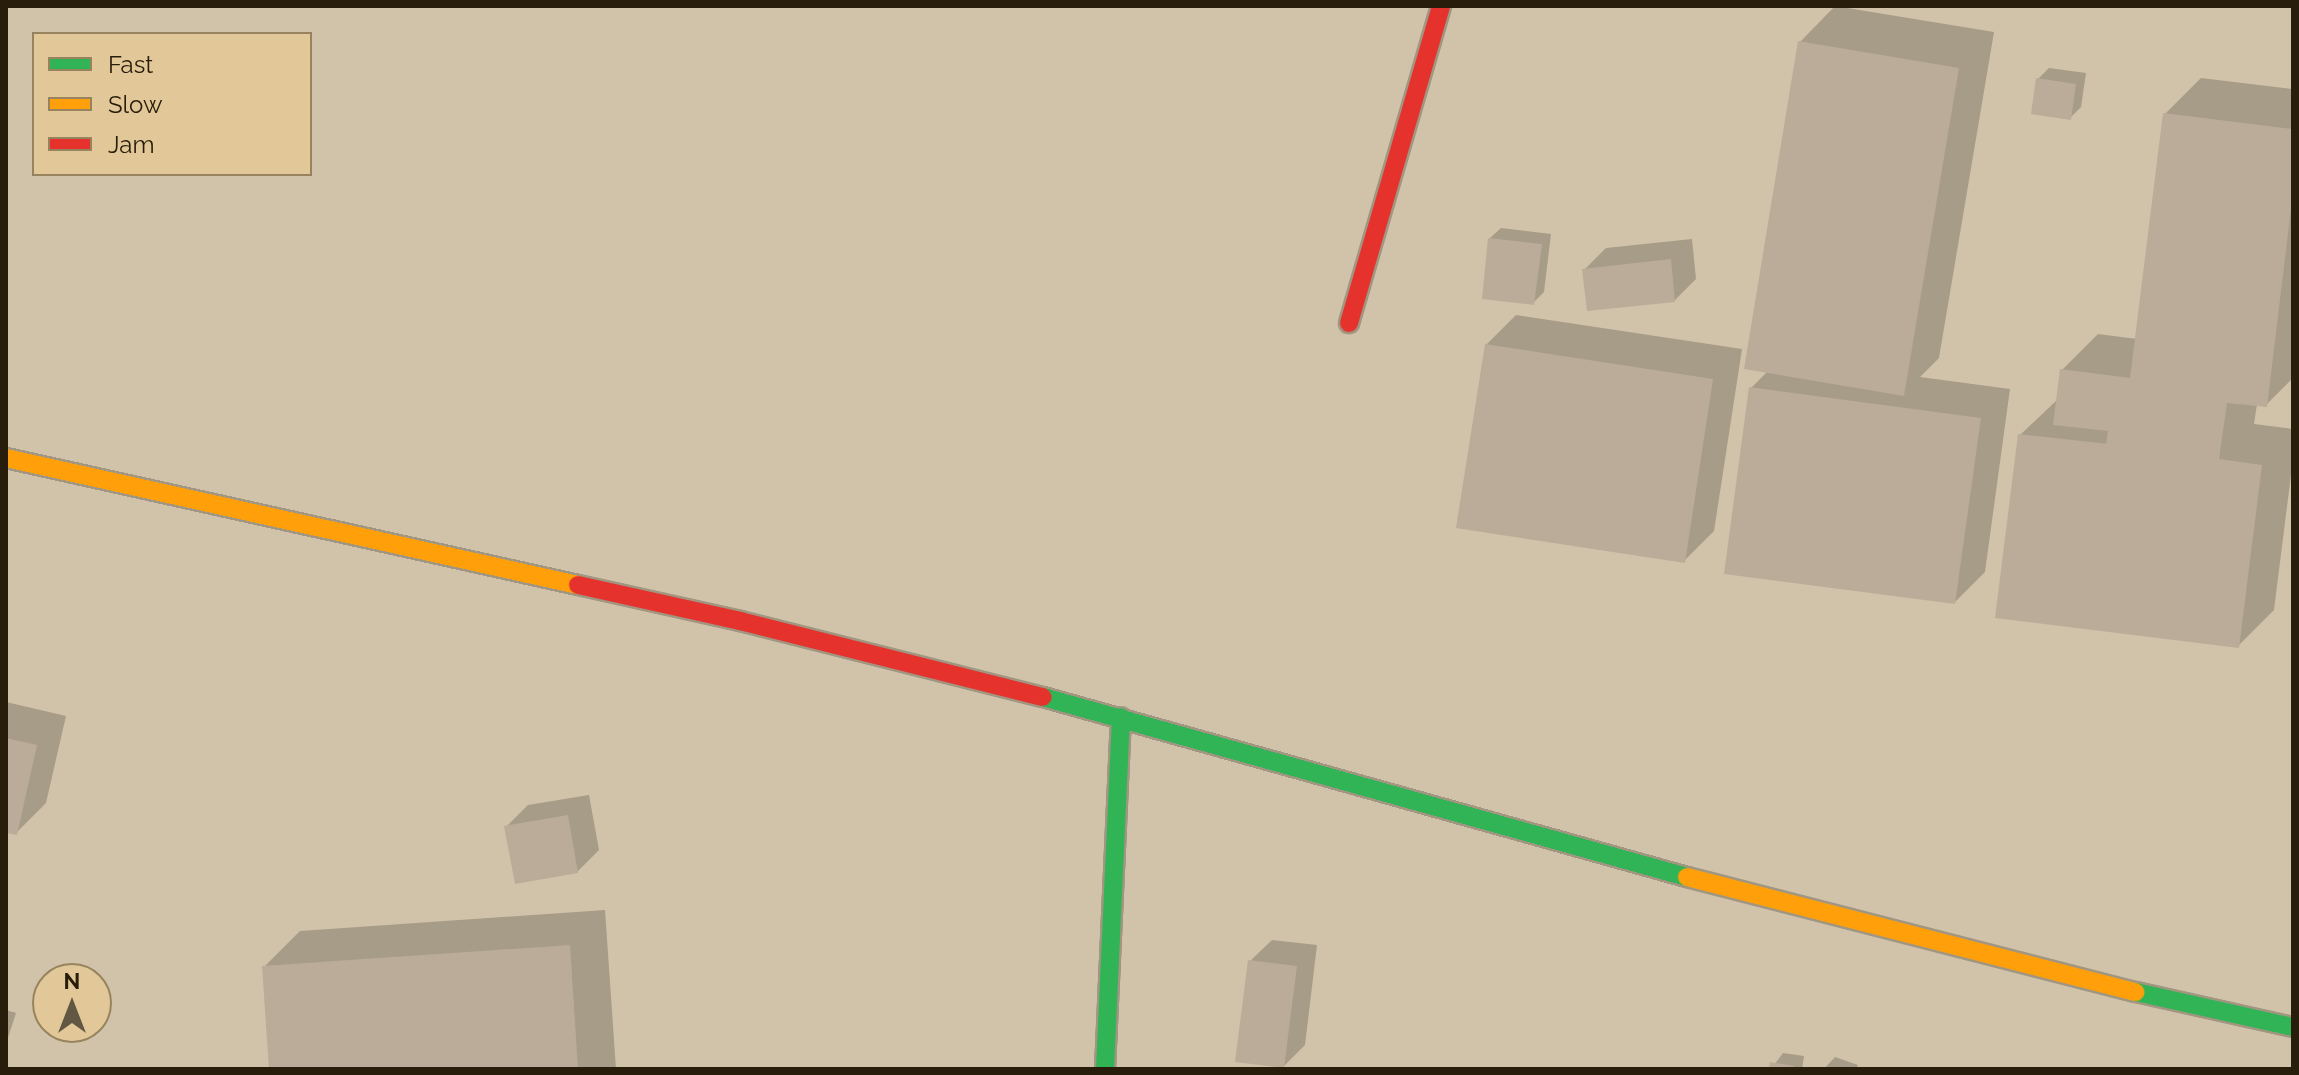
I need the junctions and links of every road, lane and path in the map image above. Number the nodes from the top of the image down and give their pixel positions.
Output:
1 (1441, 6) edge
2 (1349, 323) dead end
3 (6, 458) edge
4 (1121, 717) junction
5 (2293, 1027) edge
6 (1105, 1069) edge

1 - 2 main road
3 - 4 main road
4 - 5 main road
4 - 6 main road

